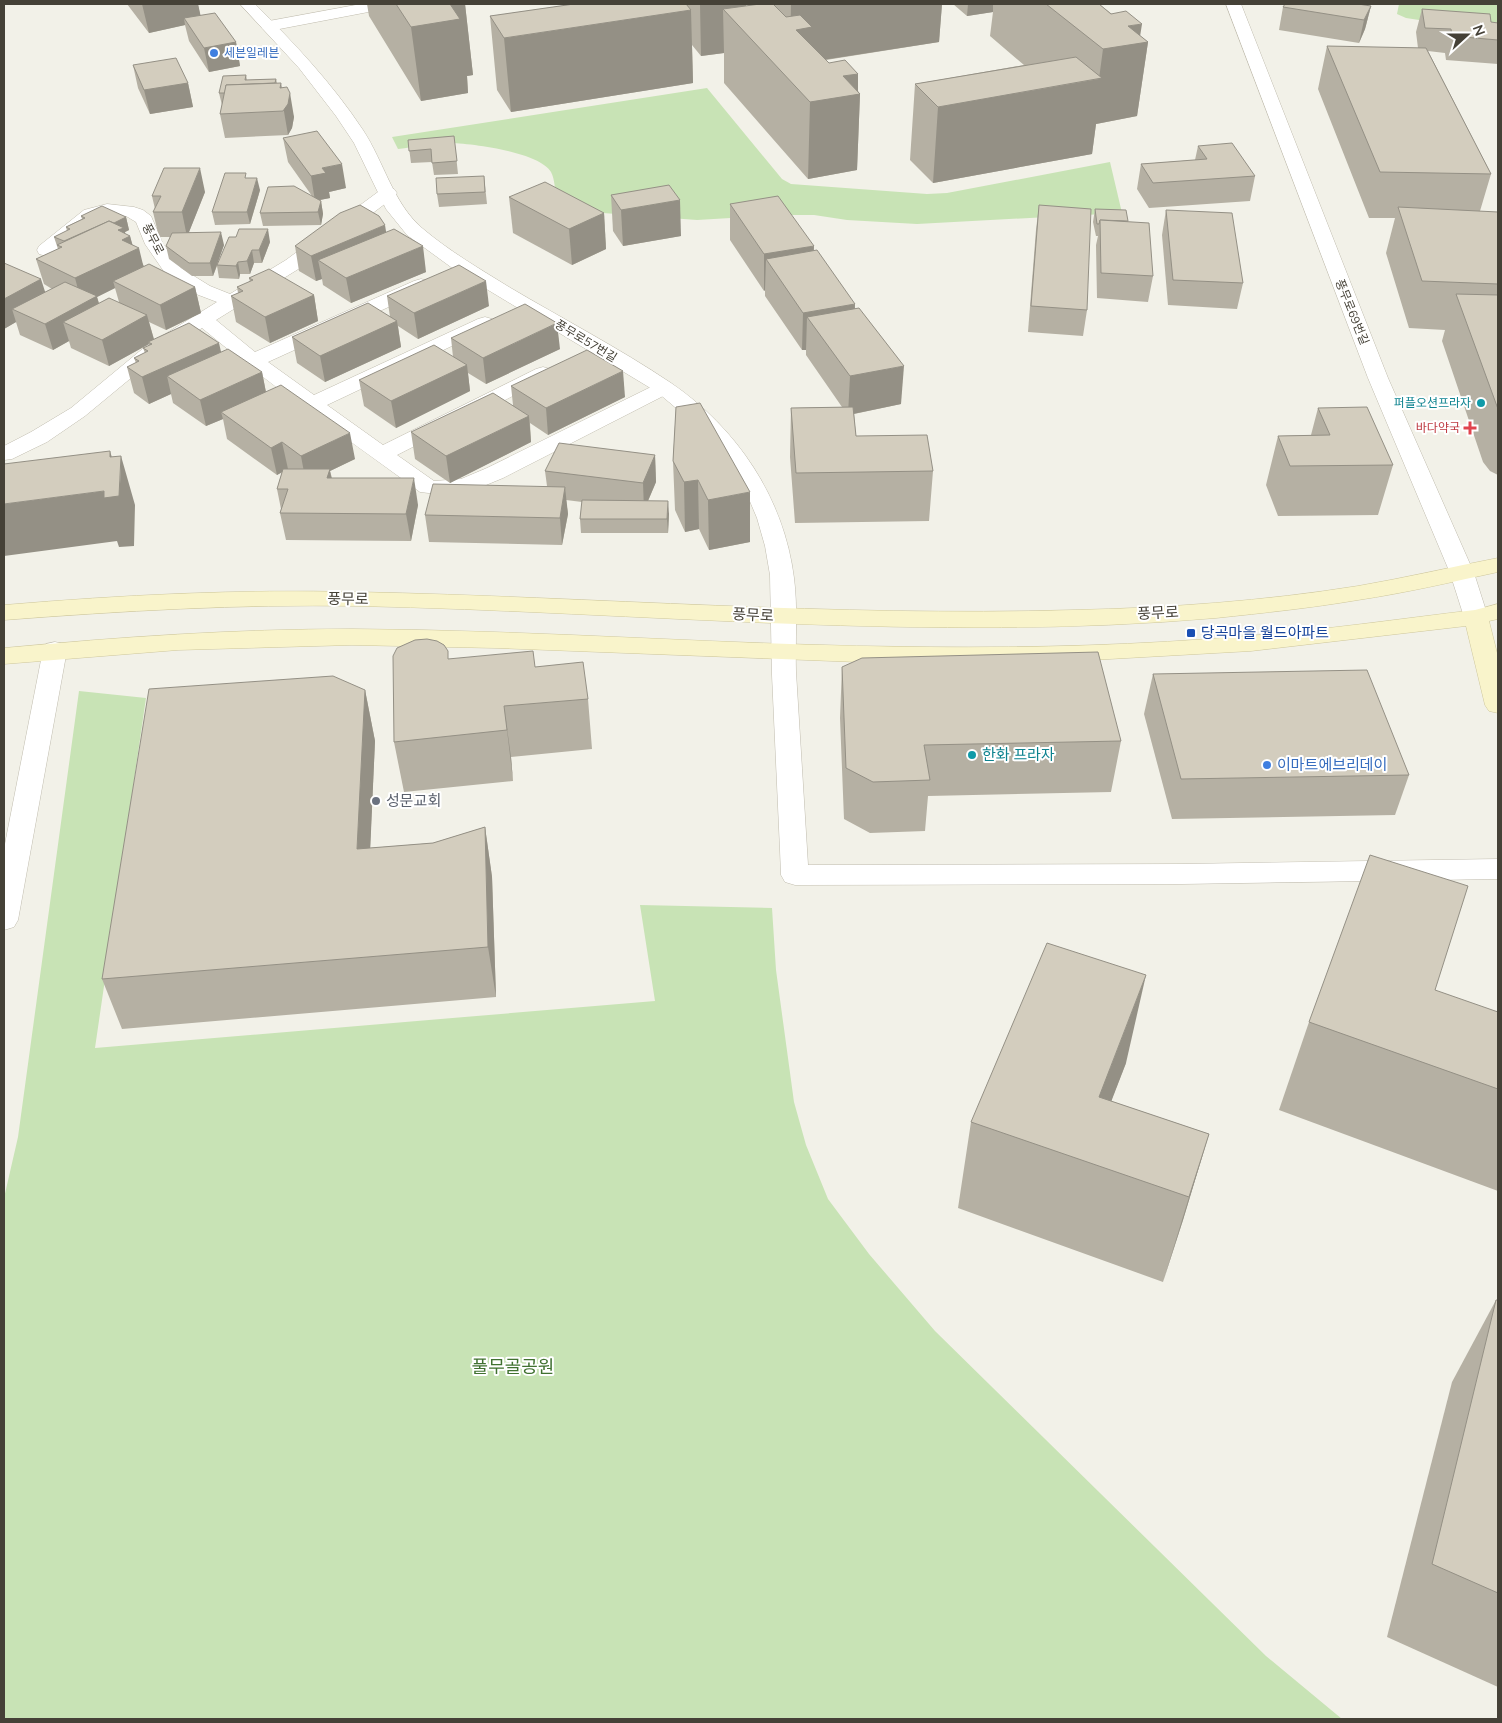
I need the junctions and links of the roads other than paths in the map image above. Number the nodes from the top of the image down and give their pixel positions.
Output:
1 (247, 4) edge
2 (384, 4) edge
3 (1233, 4) edge
4 (269, 26) junction
5 (388, 193) junction
6 (46, 250) dead end
7 (462, 266) junction
8 (233, 302) junction
9 (511, 312) junction
10 (204, 319) junction
11 (579, 355) junction
12 (253, 360) junction
13 (664, 388) junction
14 (312, 404) junction
15 (4, 454) edge
16 (382, 454) junction
17 (1498, 564) edge
18 (1462, 574) junction
19 (4, 613) edge
20 (1487, 614) edge
21 (783, 616) junction
22 (54, 650) junction
23 (1498, 650) edge
24 (783, 653) junction
25 (4, 656) edge
26 (1498, 705) edge
27 (1498, 870) edge
28 (4, 920) edge

1 - 4 street, 풍무로57번길
2 - 4 street
3 - 18 street, 풍무로69번길
4 - 5 street, 풍무로57번길
5 - 7 street, 풍무로57번길
5 - 8 street
6 - 8 street, 풍무로
7 - 9 street, 풍무로57번길
7 - 12 street
8 - 10 street
9 - 11 street, 풍무로57번길
9 - 14 street
10 - 12 street
10 - 15 street
11 - 13 street, 풍무로57번길
11 - 16 street
12 - 14 street
13 - 16 street
13 - 21 street, 풍무로57번길
14 - 16 street
17 - 18 street, 풍무로
18 - 20 street, 풍무로69번길
18 - 21 street, 풍무로
19 - 21 street, 풍무로
20 - 23 street
20 - 24 street
20 - 26 street
21 - 24 street, 풍무로57번길
22 - 24 street
22 - 25 street
22 - 28 street
24 - 27 street, 풍무로57번길

